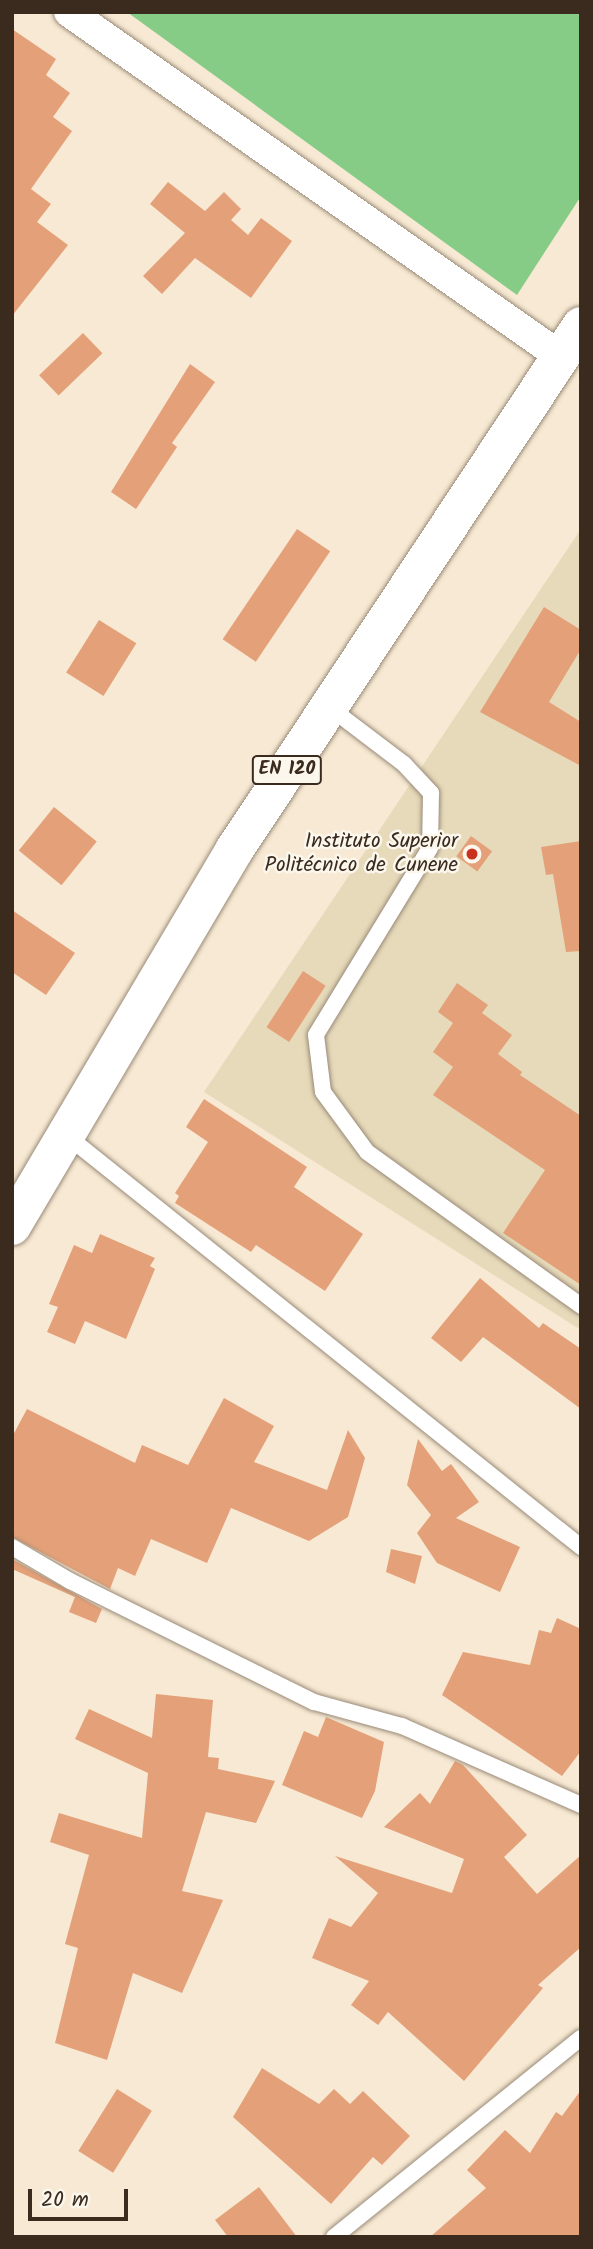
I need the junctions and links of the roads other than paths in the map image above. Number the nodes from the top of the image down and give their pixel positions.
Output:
1 (69, 12) edge
2 (570, 341) edge
3 (329, 707) junction
4 (66, 1135) junction
5 (12, 1226) edge
6 (581, 1306) edge
7 (581, 1546) edge
8 (12, 1547) edge
9 (581, 1805) edge
10 (581, 2038) edge
11 (334, 2237) edge

1 - 2 street
2 - 3 main road, EN 120
3 - 4 main road, EN 120
3 - 6 lane
4 - 5 main road, EN 120
4 - 7 lane
8 - 9 lane
10 - 11 lane

